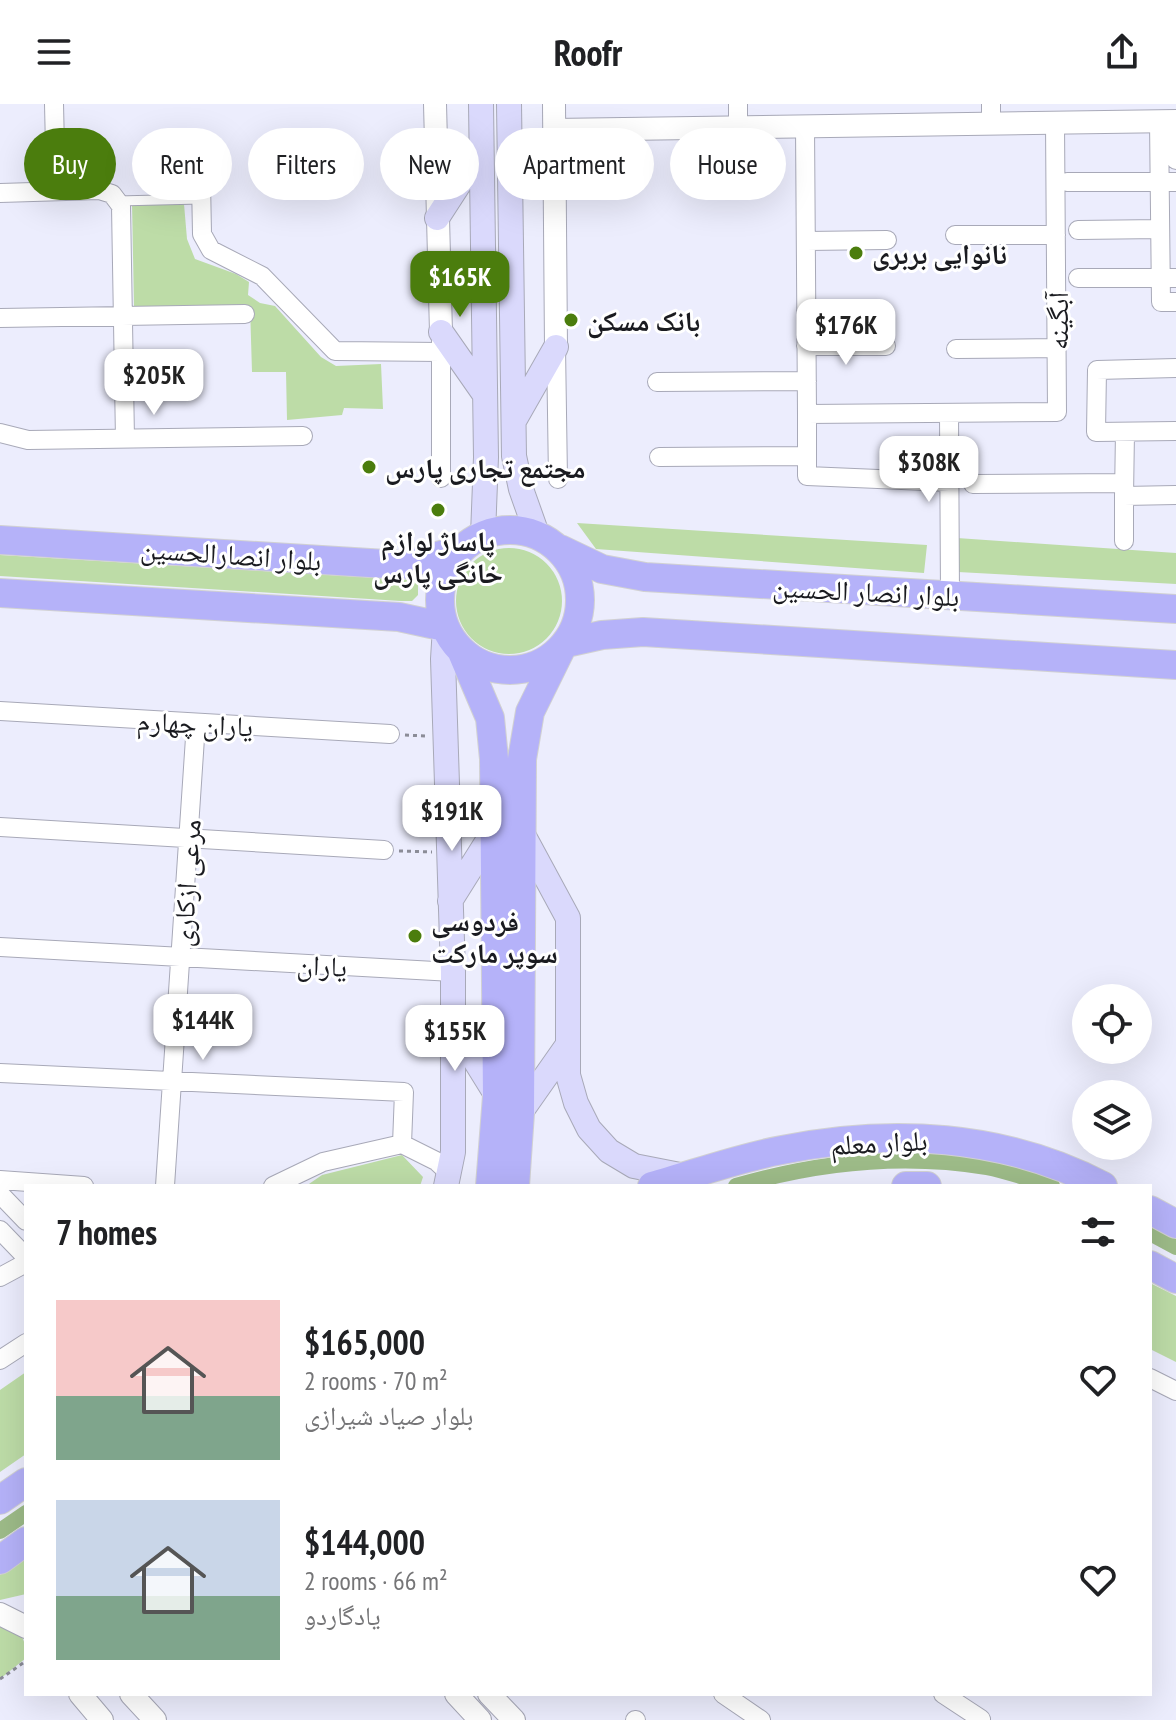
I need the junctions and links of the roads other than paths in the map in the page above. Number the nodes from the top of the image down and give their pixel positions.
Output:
1 (54, 104) edge
2 (435, 104) edge
3 (481, 104) edge
4 (509, 104) edge
5 (554, 104) edge
6 (738, 104) edge
7 (991, 114) edge
8 (1170, 121) edge
9 (1055, 122) junction
10 (805, 126) junction
11 (738, 127) junction
12 (55, 128) edge
13 (554, 128) edge
14 (654, 128) edge
15 (481, 150) junction
16 (1176, 160) edge
17 (1067, 182) dead end
18 (1168, 182) edge
19 (24, 192) edge
20 (0, 193) edge
21 (132, 199) edge
22 (201, 200) edge
23 (555, 200) edge
24 (117, 201) joint
25 (437, 218) junction
26 (1160, 229) junction
27 (1078, 230) dead end
28 (955, 235) dead end
29 (1056, 235) junction
30 (887, 240) dead end
31 (806, 241) junction
32 (1078, 278) dead end
33 (1168, 278) edge
34 (1176, 302) edge
35 (245, 314) dead end
36 (123, 316) junction
37 (0, 318) edge
38 (441, 342) junction
39 (806, 346) junction
40 (886, 346) dead end
41 (556, 347) junction
42 (1057, 348) junction
43 (956, 349) dead end
44 (1176, 368) edge
45 (807, 381) junction
46 (657, 382) dead end
47 (485, 395) junction
48 (949, 413) junction
49 (807, 414) junction
50 (514, 422) junction
51 (1176, 431) edge
52 (1125, 432) junction
53 (0, 433) edge
54 (303, 436) dead end
55 (125, 439) junction
56 (807, 456) junction
57 (659, 457) dead end
58 (441, 478) dead end
59 (558, 479) dead end
60 (949, 482) junction
61 (973, 484) dead end
62 (1124, 490) junction
63 (1176, 495) edge
64 (0, 540) edge
65 (1124, 541) dead end
66 (548, 542) junction
67 (471, 543) junction
68 (0, 593) edge
69 (950, 596) junction
70 (1176, 609) edge
71 (453, 639) junction
72 (564, 646) junction
73 (1176, 665) edge
74 (0, 711) edge
75 (196, 723) junction
76 (390, 734) road end
77 (0, 827) edge
78 (508, 831) junction
79 (189, 840) junction
80 (384, 850) road end
81 (450, 901) junction
82 (0, 947) edge
83 (181, 957) junction
84 (453, 972) junction
85 (453, 1025) junction
86 (567, 1046) junction
87 (0, 1073) edge
88 (172, 1081) junction
89 (497, 1096) junction
90 (520, 1113) junction
91 (402, 1144) junction
92 (685, 1176) junction
93 (0, 1180) edge
94 (448, 1180) edge
95 (56, 1184) edge
96 (165, 1184) edge
97 (277, 1184) edge
98 (490, 1184) edge
99 (515, 1184) edge
100 (659, 1184) edge
101 (1099, 1184) edge
102 (0, 1194) edge
103 (1152, 1211) edge
104 (24, 1219) edge
105 (1176, 1224) edge
106 (0, 1230) edge
107 (24, 1258) edge
108 (24, 1261) edge
109 (1152, 1266) edge
110 (0, 1277) edge
111 (1176, 1279) edge
112 (24, 1344) edge
113 (0, 1360) edge
114 (1152, 1379) edge
115 (1176, 1391) edge
116 (24, 1483) edge
117 (0, 1500) edge
118 (24, 1542) edge
119 (0, 1560) edge
120 (24, 1609) edge
121 (0, 1614) edge
122 (24, 1626) edge
123 (82, 1696) edge
124 (133, 1696) edge
125 (458, 1696) edge
126 (491, 1696) edge
127 (726, 1696) edge
128 (946, 1696) edge
129 (981, 1719) edge
130 (102, 1720) edge
131 (155, 1720) edge
132 (480, 1720) edge
133 (514, 1720) edge
134 (761, 1720) edge

1 - 12 street
2 - 25 street
3 - 15 main road
4 - 50 main road
5 - 13 street
6 - 11 street
7 - 9 street
7 - 10 street
8 - 9 street
8 - 16 street
8 - 18 street
9 - 29 street, آبگینه
10 - 11 street
10 - 31 street
11 - 14 street
15 - 25 main road
15 - 47 main road
17 - 18 street
18 - 26 street
19 - 20 street
21 - 24 lane
22 - 38 street
23 - 41 street
24 - 36 street
25 - 38 street
26 - 27 street
26 - 33 street
28 - 29 street
29 - 42 street, آبگینه
30 - 31 street
31 - 39 street
32 - 33 street
33 - 34 street
35 - 36 street
36 - 37 street
36 - 55 street
38 - 47 main road
38 - 58 street
39 - 40 street
39 - 45 street
41 - 50 main road
41 - 59 street
42 - 43 street
42 - 48 street, آبگینه
44 - 52 street
45 - 46 street
45 - 49 street
47 - 67 main road
48 - 49 street, آبگینه
48 - 60 street
49 - 56 street
50 - 66 main road
51 - 52 street
52 - 62 street
53 - 55 street
54 - 55 street
56 - 57 street
56 - 60 street
60 - 69 street
61 - 62 street
62 - 63 street
62 - 65 street
64 - 67 main road, بلوار انصارالحسین
66 - 67 main road
66 - 69 main road, بلوار انصار الحسین
66 - 72 main road
67 - 71 main road
68 - 71 main road, بلوار انصارالحسین
69 - 70 main road, بلوار انصار الحسین
71 - 72 main road
71 - 78 main road
71 - 81 main road
72 - 73 main road, بلوار انصار الحسین
72 - 78 main road
74 - 75 street, یاران چهارم
75 - 76 street, یاران چهارم
75 - 79 street, مرعی ازکاری
77 - 79 street
78 - 81 main road
78 - 86 main road
78 - 89 main road
78 - 90 main road
79 - 80 street
79 - 83 street, مرعی ازکاری
81 - 84 main road
82 - 83 street, یاران
83 - 84 street, یاران
83 - 88 street, مرعی ازکاری
84 - 85 main road
85 - 89 main road
85 - 94 main road
86 - 90 main road
86 - 92 main road
87 - 88 street
88 - 91 street
88 - 96 street, مرعی ازکاری
89 - 98 main road
90 - 99 main road
91 - 94 street
91 - 97 street
92 - 100 main road, بلوار معلم
92 - 101 main road, بلوار معلم
93 - 95 street
102 - 104 street
103 - 105 main road
106 - 107 street
108 - 110 street
109 - 111 main road
112 - 113 street
114 - 115 street
116 - 117 main road
118 - 119 main road
120 - 121 street
121 - 122 street
123 - 130 street
124 - 131 street
125 - 132 street
126 - 133 street
127 - 134 street
128 - 129 street

